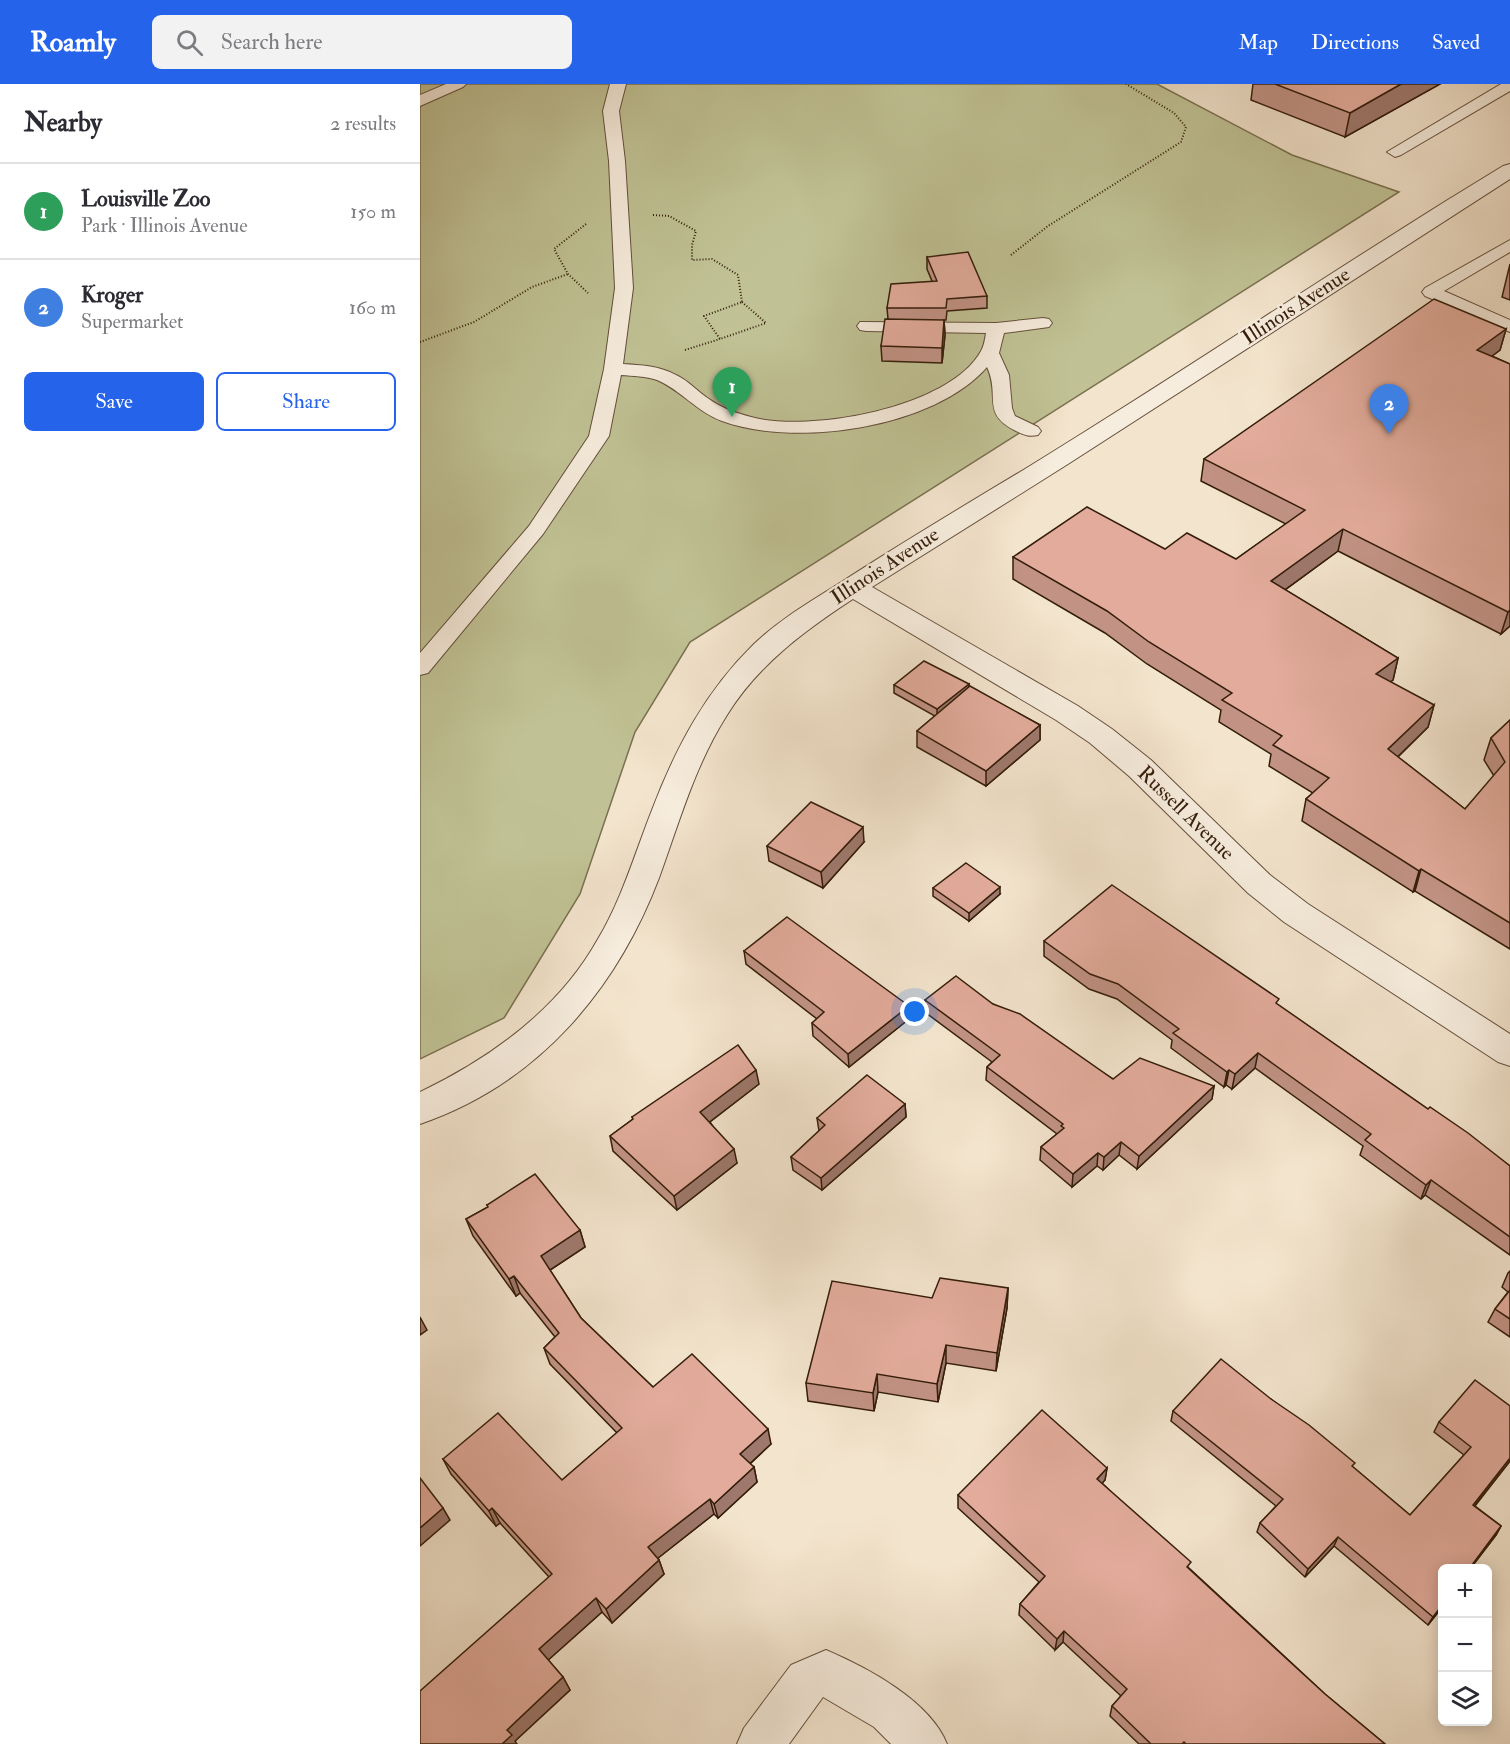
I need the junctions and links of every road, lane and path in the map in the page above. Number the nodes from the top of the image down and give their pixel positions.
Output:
1 (458, 84) edge
2 (618, 84) edge
3 (1126, 84) edge
4 (1510, 86) edge
5 (420, 101) edge
6 (1395, 152) dead end
7 (1510, 170) edge
8 (1510, 244) edge
9 (1011, 255) dead end
10 (568, 274) dead end
11 (620, 322) junction
12 (1043, 323) dead end
13 (866, 326) dead end
14 (1510, 327) edge
15 (996, 328) junction
16 (720, 339) junction
17 (420, 342) edge
18 (990, 353) junction
19 (613, 369) junction
20 (1031, 431) dead end
21 (852, 587) junction
22 (420, 668) edge
23 (1510, 1052) edge
24 (420, 1109) edge
25 (760, 1744) edge
26 (924, 1744) edge

1 - 5 lane
2 - 11 lane
3 - 9 path
4 - 6 lane
7 - 21 street, Illinois Avenue
8 - 14 lane
10 - 17 path
11 - 16 path
11 - 19 lane
12 - 15 lane
13 - 15 lane
15 - 18 lane
16 - 16 path
18 - 19 lane
18 - 20 lane
19 - 22 lane
21 - 23 street, Russell Avenue
21 - 24 street, Illinois Avenue
25 - 26 street

